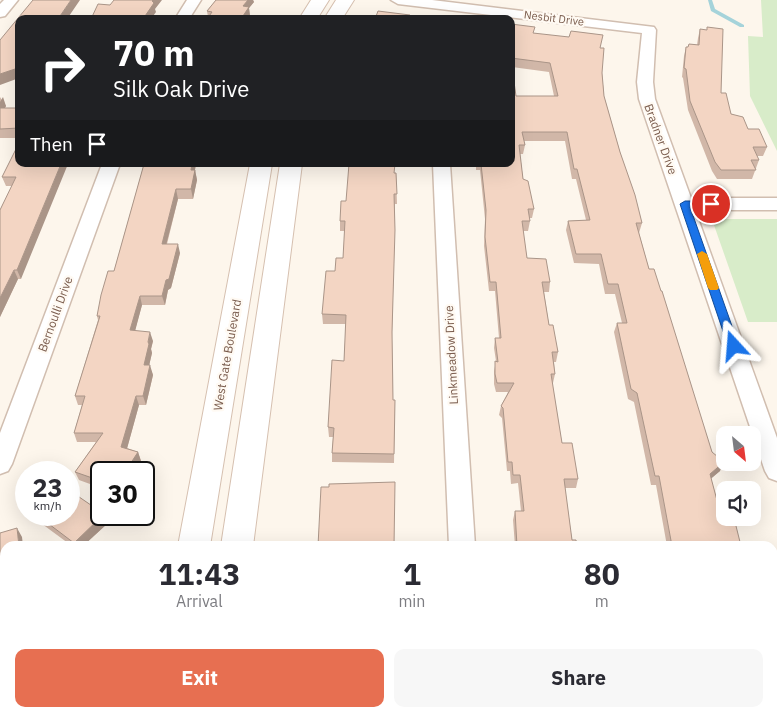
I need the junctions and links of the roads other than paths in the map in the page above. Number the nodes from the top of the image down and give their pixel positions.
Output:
1 (11, 0) edge
2 (194, 0) edge
3 (320, 0) edge
4 (345, 0) edge
5 (398, 0) edge
6 (463, 9) edge
7 (0, 13) edge
8 (185, 15) edge
9 (311, 15) edge
10 (336, 15) edge
11 (649, 30) joint
12 (109, 167) edge
13 (260, 167) edge
14 (291, 167) edge
15 (441, 167) edge
16 (685, 204) junction
17 (777, 204) edge
18 (0, 464) edge
19 (777, 471) edge
20 (195, 541) edge
21 (238, 541) edge
22 (462, 541) edge

1 - 7 street
2 - 8 street
3 - 9 main road
4 - 10 main road
5 - 6 street, Nesbit Drive
6 - 11 street, Nesbit Drive
11 - 16 street, Bradner Drive
12 - 18 street, Bernoulli Drive
13 - 20 main road, West Gate Boulevard
14 - 21 main road
15 - 22 street, Linkmeadow Drive
16 - 17 street
16 - 19 street, Bradner Drive

